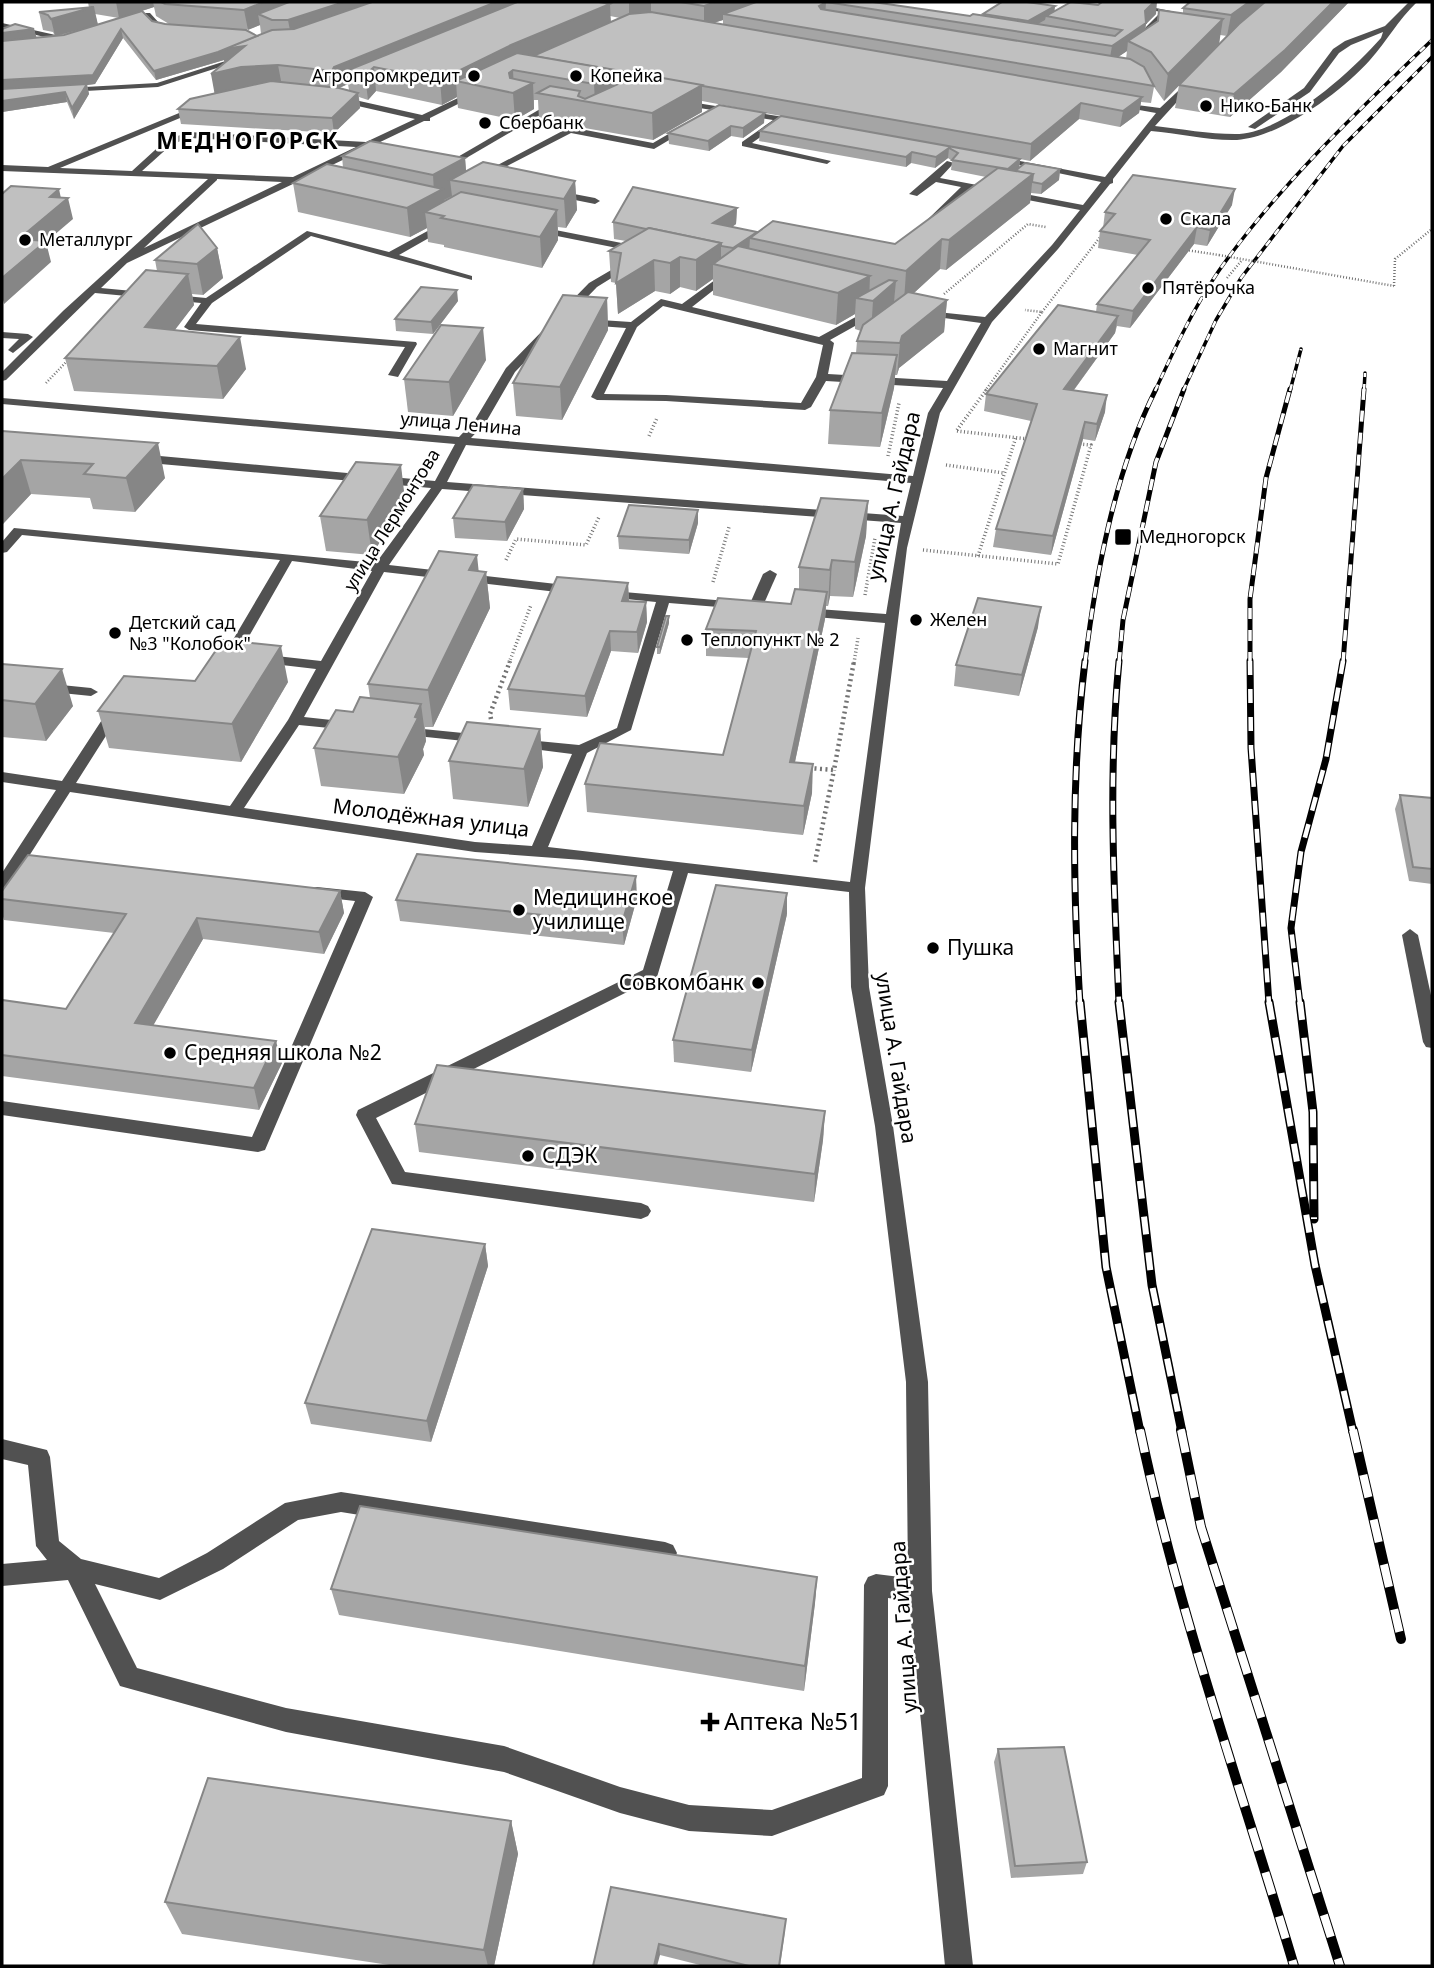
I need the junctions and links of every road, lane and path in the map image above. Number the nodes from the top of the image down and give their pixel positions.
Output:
1 (1114, 2) edge
2 (1413, 2) edge
3 (160, 11) dead end
4 (147, 15) junction
5 (135, 19) edge
6 (2, 25) edge
7 (1388, 28) junction
8 (1148, 29) junction
9 (181, 30) edge
10 (1158, 31) edge
11 (78, 37) edge
12 (66, 40) junction
13 (33, 44) edge
14 (1140, 48) edge
15 (249, 56) edge
16 (1200, 71) edge
17 (348, 89) edge
18 (483, 90) edge
19 (54, 91) edge
20 (665, 100) edge
21 (1108, 102) edge
22 (205, 104) edge
23 (539, 105) edge
24 (550, 107) junction
25 (1159, 107) junction
26 (562, 109) edge
27 (717, 110) junction
28 (707, 116) edge
29 (427, 119) junction
30 (781, 119) junction
31 (587, 120) edge
32 (696, 122) edge
33 (807, 124) edge
34 (1151, 128) junction
35 (570, 131) junction
36 (1237, 137) junction
37 (371, 145) junction
38 (992, 159) edge
39 (827, 161) edge
40 (950, 163) edge
41 (2, 168) edge
42 (49, 170) junction
43 (453, 172) dead end
44 (133, 174) junction
45 (465, 175) edge
46 (214, 178) junction
47 (297, 180) junction
48 (934, 180) junction
49 (1110, 181) junction
50 (968, 186) junction
51 (334, 188) edge
52 (544, 191) edge
53 (914, 194) dead end
54 (595, 201) dead end
55 (1086, 208) junction
56 (462, 216) edge
57 (522, 226) edge
58 (921, 230) edge
59 (1431, 232) edge
60 (1101, 236) dead end
61 (1178, 249) edge
62 (390, 256) junction
63 (1242, 260) junction
64 (124, 261) junction
65 (720, 268) edge
66 (744, 269) edge
67 (732, 271) junction
68 (468, 278) dead end
69 (1227, 278) dead end
70 (93, 290) junction
71 (208, 301) junction
72 (872, 302) edge
73 (684, 308) junction
74 (910, 310) edge
75 (1042, 312) junction
76 (994, 314) junction
77 (557, 321) junction
78 (633, 325) junction
79 (2, 335) edge
80 (820, 341) junction
81 (75, 353) edge
82 (2, 361) edge
83 (394, 375) dead end
84 (822, 377) junction
85 (2, 378) edge
86 (904, 382) junction
87 (950, 385) junction
88 (666, 398) junction
89 (2, 401) edge
90 (27, 403) junction
91 (649, 436) dead end
92 (1016, 437) junction
93 (1028, 439) edge
94 (461, 441) junction
95 (1078, 444) edge
96 (1012, 450) junction
97 (1023, 452) edge
98 (888, 456) dead end
99 (125, 457) edge
100 (918, 480) junction
101 (439, 485) junction
102 (734, 507) junction
103 (600, 515) dead end
104 (909, 520) junction
105 (901, 548) junction
106 (2, 549) edge
107 (978, 556) junction
108 (288, 557) junction
109 (379, 569) junction
110 (770, 574) dead end
111 (494, 583) junction
112 (539, 587) junction
113 (664, 599) junction
114 (707, 603) junction
115 (795, 611) edge
116 (861, 617) junction
117 (892, 619) junction
118 (325, 666) junction
119 (2, 683) edge
120 (91, 692) dead end
121 (131, 706) edge
122 (295, 720) junction
123 (361, 727) edge
124 (388, 729) edge
125 (500, 741) junction
126 (580, 750) junction
127 (808, 768) edge
128 (834, 770) junction
129 (2, 777) edge
130 (66, 786) junction
131 (234, 811) junction
132 (538, 852) junction
133 (682, 867) junction
134 (811, 882) junction
135 (2, 885) edge
136 (857, 888) junction
137 (296, 889) edge
138 (1410, 934) dead end
139 (1432, 1042) edge
140 (2, 1108) edge
141 (641, 1211) dead end
142 (2, 1449) edge
143 (689, 1557) edge
144 (75, 1568) junction
145 (2, 1576) edge
146 (920, 1591) junction
147 (959, 1966) edge

1 - 8 street
2 - 7 street
3 - 4 street
4 - 5 street
4 - 9 street
6 - 12 street
7 - 36 street
7 - 36 street
8 - 10 street
8 - 14 street
11 - 12 street
12 - 13 street
15 - 19 street
16 - 25 street, улица А. Гайдара
17 - 29 street
18 - 29 street
20 - 27 street
21 - 25 street
22 - 42 street
23 - 24 street
24 - 26 street
24 - 43 street
25 - 34 street, улица А. Гайдара
27 - 28 street
27 - 30 street
29 - 37 street
30 - 33 street
30 - 39 street
31 - 35 street
32 - 35 street
34 - 36 street
34 - 49 street, улица А. Гайдара
35 - 45 street
37 - 44 street
37 - 47 street
38 - 49 street
40 - 48 street
41 - 42 street
42 - 44 street
44 - 46 street
46 - 47 street
46 - 64 street
47 - 51 street
47 - 64 street
48 - 50 street
48 - 53 street
49 - 55 street, улица А. Гайдара
50 - 55 street
50 - 58 street
52 - 54 street
55 - 76 street, улица А. Гайдара
56 - 62 street
57 - 77 street, улица Лермонтова
59 - 63 path, bridge
60 - 75 path
61 - 63 path, bridge
62 - 68 street
62 - 71 street
63 - 69 path
64 - 70 street
65 - 67 street
66 - 67 street
67 - 73 street
70 - 71 street
70 - 85 street
71 - 83 street
72 - 80 street
73 - 78 street
73 - 80 street
74 - 76 street
75 - 76 path
75 - 92 path
76 - 87 street, улица А. Гайдара
77 - 78 street
77 - 94 street, улица Лермонтова
78 - 88 street
79 - 82 street
80 - 84 street
81 - 90 path
84 - 86 street
84 - 88 street
86 - 87 street
86 - 98 path
87 - 100 street, улица А. Гайдара
88 - 91 path
89 - 90 street, улица Ленина
90 - 94 street, улица Ленина
92 - 93 path
92 - 96 path
94 - 100 street, улица Ленина
94 - 101 street, улица Лермонтова
95 - 107 path
96 - 97 path
96 - 107 path
99 - 101 street
100 - 104 street, улица А. Гайдара
101 - 102 street
101 - 109 street, улица Лермонтова
102 - 104 street
102 - 114 path
103 - 111 path
104 - 105 street, улица А. Гайдара
105 - 107 path
105 - 117 street, улица А. Гайдара
106 - 108 street
108 - 109 street
108 - 118 street
109 - 111 street
109 - 118 street, улица Лермонтова
110 - 114 street
111 - 112 street
112 - 113 street
112 - 125 path
113 - 114 street
113 - 126 street
115 - 116 street
116 - 117 street
116 - 128 path
117 - 136 street, улица А. Гайдара
118 - 122 street, улица Лермонтова
119 - 120 street
121 - 130 street
122 - 123 street
122 - 131 street, улица Лермонтова
124 - 125 street
125 - 126 street
126 - 132 street
127 - 128 path
128 - 134 path
129 - 130 street, Молодёжная улица
130 - 131 street, Молодёжная улица
130 - 135 street
131 - 132 street, Молодёжная улица
132 - 133 street, Молодёжная улица
133 - 134 street, Молодёжная улица
133 - 141 street
134 - 136 street, Молодёжная улица
136 - 146 street, улица А. Гайдара
137 - 140 street
138 - 139 street
142 - 144 street
143 - 144 street
144 - 145 street
144 - 146 street
146 - 147 street, улица А. Гайдара

